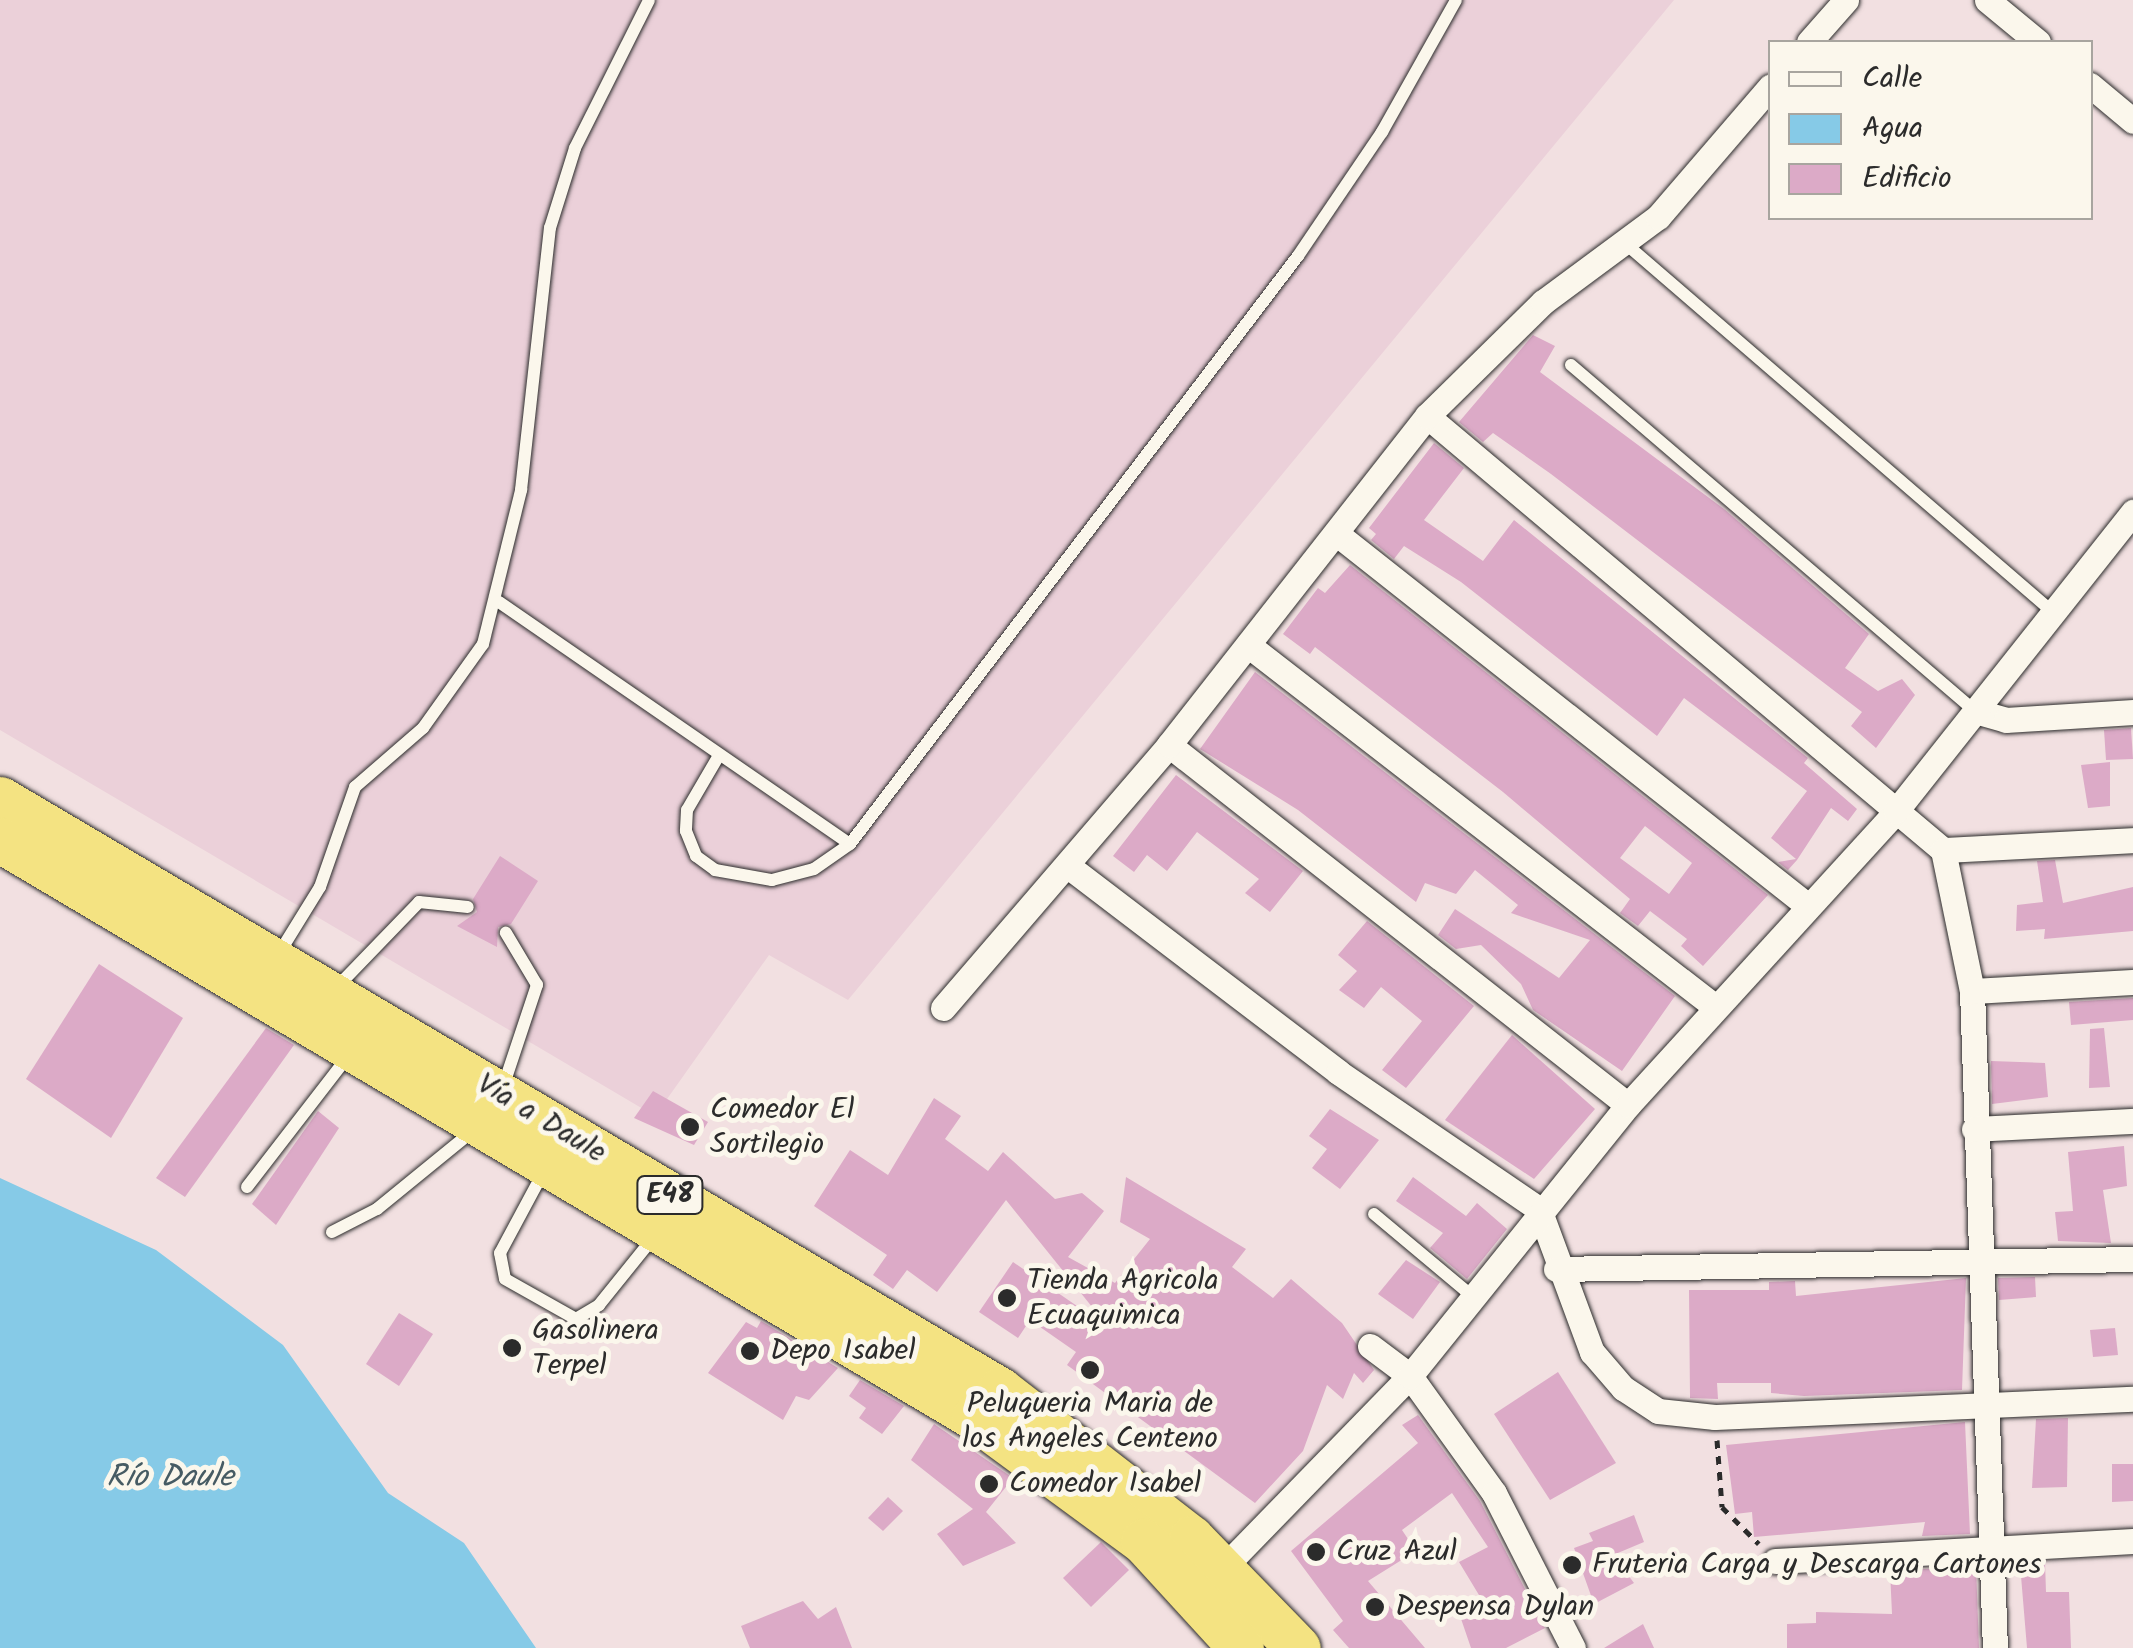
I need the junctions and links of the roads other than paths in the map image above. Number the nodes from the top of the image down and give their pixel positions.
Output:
1 (649, 0) edge
2 (1456, 0) edge
3 (1846, 0) edge
4 (1987, 0) edge
5 (1811, 40) edge
6 (2036, 40) edge
7 (2093, 88) edge
8 (1768, 89) edge
9 (2133, 120) edge
10 (1627, 245) junction
11 (1571, 365) dead end
12 (1427, 416) junction
13 (2133, 512) edge
14 (1337, 534) junction
15 (499, 602) junction
16 (2054, 613) junction
17 (1248, 645) junction
18 (1976, 712) junction
19 (2133, 712) edge
20 (1170, 745) junction
21 (718, 757) junction
22 (0, 799) edge
23 (1896, 811) junction
24 (0, 840) edge
25 (2133, 840) edge
26 (850, 844) junction
27 (1942, 850) junction
28 (1068, 866) junction
29 (1808, 906) junction
30 (468, 907) dead end
31 (506, 932) dead end
32 (274, 961) junction
33 (2133, 982) edge
34 (1972, 992) junction
35 (1714, 1006) junction
36 (943, 1008) dead end
37 (320, 1009) junction
38 (362, 1034) junction
39 (1628, 1105) junction
40 (490, 1109) junction
41 (2133, 1121) edge
42 (1974, 1129) junction
43 (557, 1149) junction
44 (246, 1187) dead end
45 (1539, 1210) junction
46 (1374, 1214) dead end
47 (669, 1215) junction
48 (332, 1232) dead end
49 (1981, 1257) junction
50 (2133, 1259) edge
51 (1556, 1269) junction
52 (1472, 1296) junction
53 (1370, 1346) dead end
54 (1410, 1376) junction
55 (2133, 1398) edge
56 (1988, 1405) junction
57 (2133, 1541) edge
58 (1994, 1546) junction
59 (1775, 1561) road end
60 (1224, 1567) junction
61 (1241, 1648) edge
62 (1298, 1648) edge
63 (1573, 1648) edge
64 (1995, 1648) edge

1 - 15 lane
2 - 26 lane
3 - 5 street
4 - 6 street
7 - 9 street
8 - 10 street
10 - 12 street
10 - 16 lane
11 - 18 lane
12 - 14 street
12 - 23 street
13 - 16 street
14 - 17 street
14 - 29 street
15 - 21 lane
15 - 32 lane
16 - 18 street
17 - 20 street
17 - 35 street
18 - 19 street
18 - 23 street
20 - 28 street
20 - 39 street
21 - 26 lane
21 - 26 lane
22 - 32 highway, Vía a Daule / E48
23 - 27 street
23 - 29 street
24 - 37 highway, Vía a Daule / E48
25 - 27 street
27 - 34 street
28 - 36 street
28 - 45 street
29 - 35 street
30 - 37 lane
31 - 40 lane
32 - 37 highway, Vía a Daule / E48
33 - 34 street
34 - 42 street
35 - 39 street
37 - 38 highway, Vía a Daule / E48
38 - 40 highway, Vía a Daule / E48
38 - 44 lane
39 - 45 street
40 - 43 highway, Vía a Daule / E48
40 - 48 lane
41 - 42 street
42 - 49 street
43 - 47 highway, Vía a Daule / E48
43 - 47 lane
45 - 51 street
45 - 52 street
46 - 52 lane
47 - 60 highway, Vía a Daule / E48
47 - 61 highway, Vía a Daule / E48
49 - 50 street
49 - 51 street
49 - 56 street
51 - 56 street
52 - 54 street
53 - 54 street
54 - 60 street
54 - 63 street
55 - 56 street
56 - 58 street
57 - 58 street
58 - 59 street
58 - 64 street
60 - 62 highway, Vía a Daule / E48

